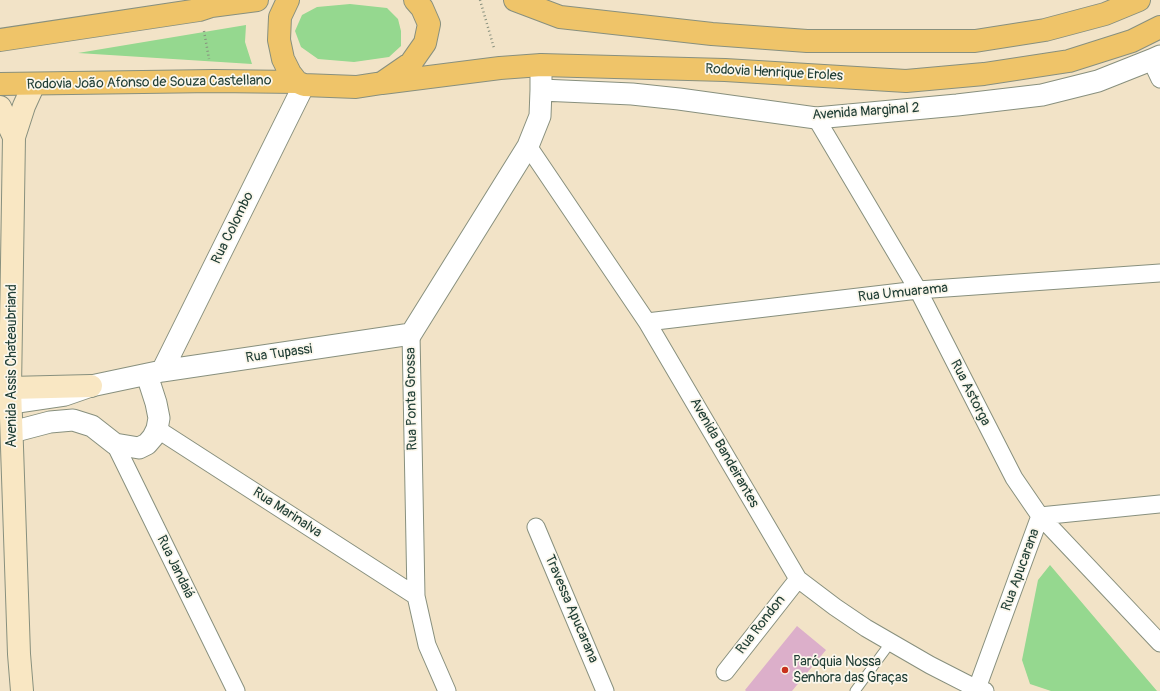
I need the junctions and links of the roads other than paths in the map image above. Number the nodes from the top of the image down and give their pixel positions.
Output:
1 (257, 0) edge
2 (288, 0) edge
3 (415, 0) edge
4 (515, 0) edge
5 (1139, 0) edge
6 (209, 5) edge
7 (1160, 27) edge
8 (0, 40) edge
9 (541, 65) junction
10 (1157, 65) edge
11 (382, 83) junction
12 (0, 84) edge
13 (34, 84) junction
14 (300, 84) junction
15 (541, 90) junction
16 (0, 107) edge
17 (816, 118) junction
18 (14, 137) junction
19 (528, 146) junction
20 (1160, 273) edge
21 (918, 290) junction
22 (647, 322) junction
23 (411, 334) junction
24 (155, 373) junction
25 (84, 388) junction
26 (11, 396) junction
27 (81, 423) junction
28 (157, 429) junction
29 (12, 432) junction
30 (115, 444) junction
31 (1160, 504) edge
32 (1040, 516) junction
33 (536, 527) dead end
34 (798, 579) junction
35 (416, 596) junction
36 (891, 642) junction
37 (1160, 643) edge
38 (725, 672) dead end
39 (979, 690) edge
40 (22, 691) edge
41 (236, 691) edge
42 (447, 691) edge
43 (605, 691) edge
44 (855, 691) edge

1 - 6 main road
2 - 14 main road
3 - 11 main road
4 - 5 main road
6 - 8 main road
7 - 9 main road, Rodovia Henrique Eroles
9 - 11 main road, Rodovia Henrique Eroles
9 - 15 street, Rua Ponta Grossa
10 - 17 street, Avenida Marginal 2
11 - 14 main road, Rodovia João Afonso de Souza Castellano
12 - 13 main road, Rodovia João Afonso de Souza Castellano
13 - 14 main road, Rodovia João Afonso de Souza Castellano
13 - 18 main road, Avenida Assis Chateaubriand
14 - 24 street, Rua Colombo
15 - 17 street, Avenida Marginal 2
15 - 19 street, Rua Ponta Grossa
16 - 18 main road, Avenida Assis Chateaubriand
17 - 21 street, Rua Astorga
18 - 26 main road, Avenida Assis Chateaubriand
19 - 22 street, Avenida Bandeirantes
19 - 23 street, Rua Ponta Grossa
20 - 21 street, Rua Umuarama
21 - 22 street, Rua Umuarama
21 - 32 street, Rua Astorga
22 - 34 street, Avenida Bandeirantes
23 - 24 street, Rua Tupassi
23 - 35 street, Rua Ponta Grossa
24 - 25 street, Rua Tupassi
24 - 28 street
25 - 26 main road
25 - 27 street
26 - 29 main road, Avenida Assis Chateaubriand
27 - 29 street
27 - 30 street
28 - 30 street
28 - 35 street, Rua Marinalva
29 - 40 main road, Avenida Assis Chateaubriand
30 - 41 street, Rua Jandaiá
31 - 32 street, Rua Apucarana
32 - 37 street, Rua Astorga
32 - 39 street, Rua Apucarana
33 - 43 street, Travessa Apucarana
34 - 36 street, Avenida Bandeirantes
34 - 38 street, Rua Rondon
35 - 42 street, Rua Ponta Grossa
36 - 39 street, Avenida Bandeirantes
36 - 44 lane

